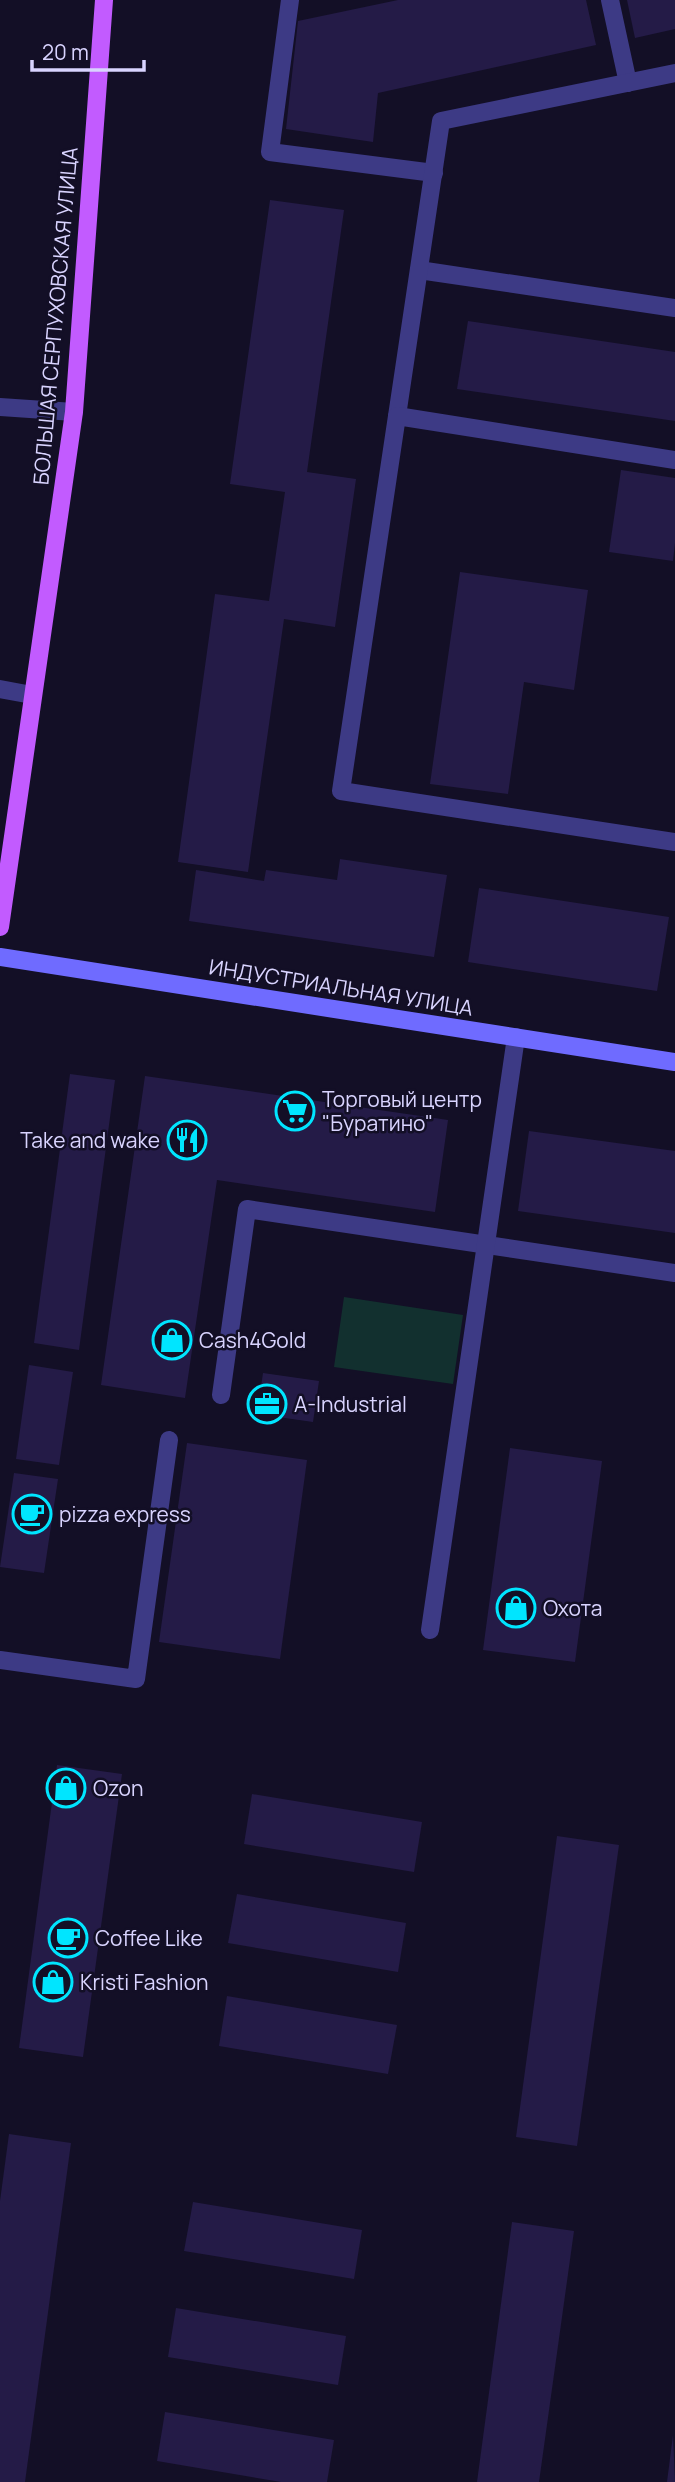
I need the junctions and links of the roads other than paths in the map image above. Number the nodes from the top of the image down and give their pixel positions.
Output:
1 (104, 0) edge
2 (290, 0) edge
3 (610, 0) edge
4 (675, 73) edge
5 (628, 83) junction
6 (434, 173) junction
7 (419, 270) junction
8 (675, 308) edge
9 (0, 407) edge
10 (74, 412) junction
11 (397, 415) junction
12 (675, 460) edge
13 (0, 690) edge
14 (32, 695) junction
15 (675, 842) edge
16 (0, 927) edge
17 (0, 957) edge
18 (516, 1037) junction
19 (675, 1062) edge
20 (486, 1245) junction
21 (675, 1273) edge
22 (221, 1395) dead end
23 (169, 1440) dead end
24 (430, 1630) dead end
25 (0, 1660) edge

1 - 10 main road, БОЛЬШАЯ СЕРПУХОВСКАЯ УЛИЦА
2 - 6 lane
3 - 5 lane
4 - 5 lane
5 - 6 lane
6 - 7 lane
7 - 8 lane
7 - 11 lane
9 - 10 lane
10 - 14 main road, БОЛЬШАЯ СЕРПУХОВСКАЯ УЛИЦА
11 - 12 lane
11 - 15 lane
13 - 14 lane
14 - 16 main road, БОЛЬШАЯ СЕРПУХОВСКАЯ УЛИЦА
17 - 18 street, ИНДУСТРИАЛЬНАЯ УЛИЦА
18 - 19 street, ИНДУСТРИАЛЬНАЯ УЛИЦА
18 - 20 lane
20 - 21 lane
20 - 22 lane
20 - 24 lane
23 - 25 lane

